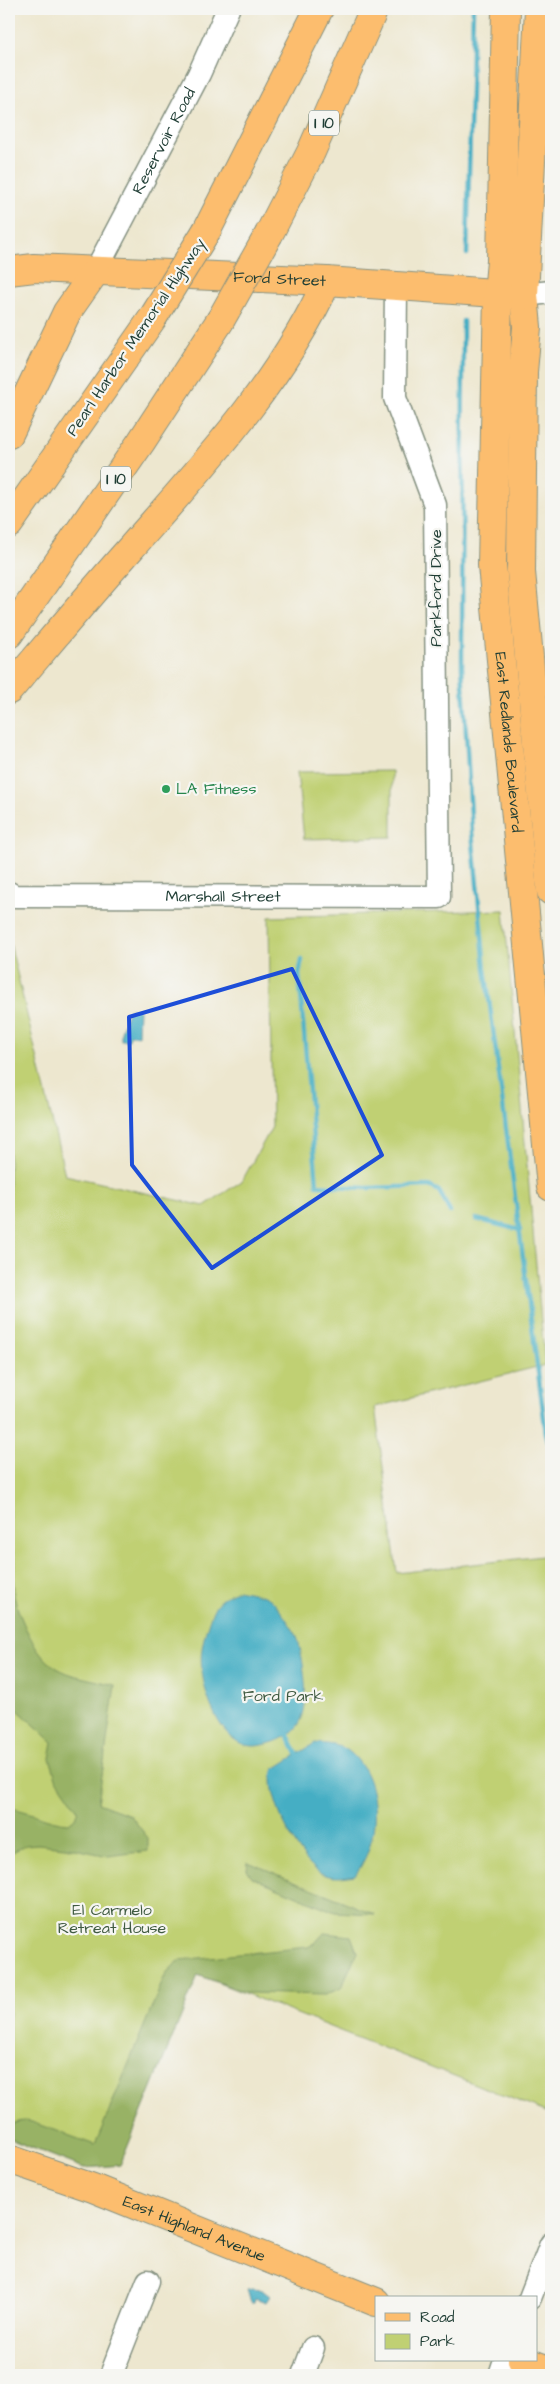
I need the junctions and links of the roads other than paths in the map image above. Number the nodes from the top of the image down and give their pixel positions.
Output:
1 (228, 9) edge
2 (319, 9) edge
3 (374, 9) edge
4 (506, 9) edge
5 (539, 9) edge
6 (9, 271) edge
7 (95, 272) junction
8 (327, 281) junction
9 (396, 286) junction
10 (551, 292) edge
11 (511, 295) junction
12 (9, 434) edge
13 (9, 524) edge
14 (9, 634) edge
15 (9, 690) edge
16 (551, 891) edge
17 (9, 893) edge
18 (439, 896) joint
19 (551, 1188) edge
20 (9, 2159) edge
21 (551, 2244) edge
22 (148, 2281) dead end
23 (531, 2296) edge
24 (375, 2302) edge
25 (314, 2348) dead end
26 (504, 2362) edge
27 (527, 2362) edge
28 (551, 2372) edge
29 (111, 2375) edge
30 (303, 2375) edge
31 (500, 2375) edge

1 - 7 street, Reservoir Road
2 - 13 main road, Pearl Harbor Memorial Highway, bridge
3 - 14 main road, I 10, bridge
4 - 11 main road
5 - 11 main road
6 - 7 main road, Ford Street
7 - 8 main road, Ford Street
7 - 12 main road
8 - 9 main road, Ford Street
8 - 15 main road
9 - 11 main road, Ford Street
9 - 18 street, Parkford Drive
10 - 11 street, Ford Street
11 - 16 main road, East Redlands Boulevard
11 - 19 main road, East Redlands Boulevard
17 - 18 street, Marshall Street
20 - 24 main road, East Highland Avenue
21 - 23 street
22 - 29 street
25 - 30 street
26 - 31 street
27 - 28 main road

